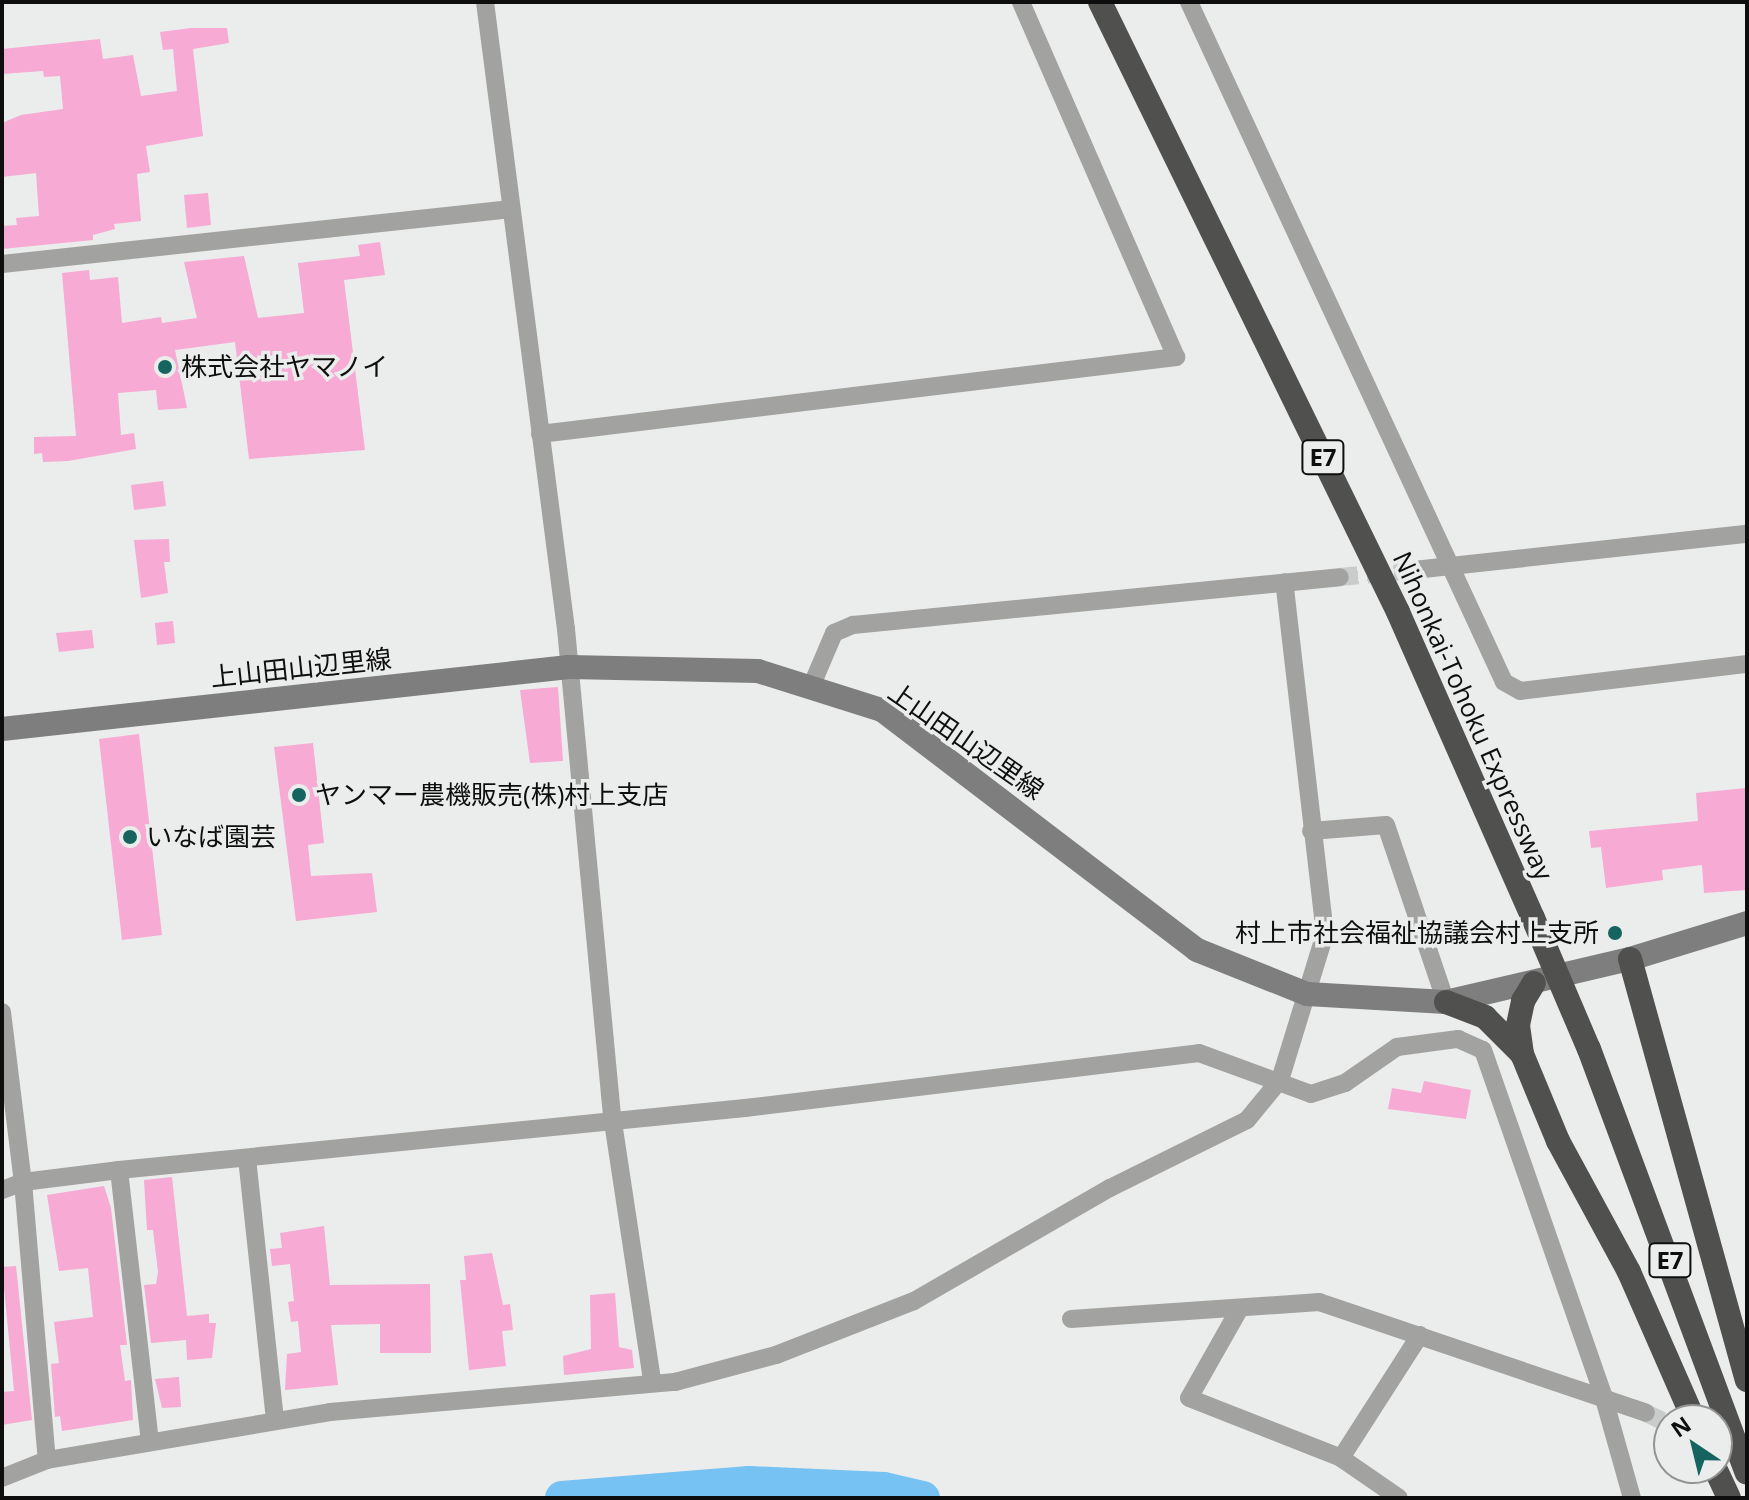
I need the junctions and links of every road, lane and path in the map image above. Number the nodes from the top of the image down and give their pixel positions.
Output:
1 (485, 2) edge
2 (1021, 2) edge
3 (1100, 2) edge
4 (1189, 2) edge
5 (511, 209) junction
6 (2, 264) edge
7 (540, 434) junction
8 (1747, 534) edge
9 (1449, 565) junction
10 (1414, 570) tunnel mouth
11 (1340, 577) tunnel mouth
12 (1284, 582) junction
13 (1747, 664) edge
14 (569, 667) junction
15 (811, 687) junction
16 (2, 729) edge
17 (1311, 831) junction
18 (1747, 923) edge
19 (1630, 959) junction
20 (1534, 983) junction
21 (1307, 994) junction
22 (1446, 1002) junction
23 (3, 1024) edge
24 (1522, 1054) junction
25 (1280, 1080) junction
26 (613, 1122) junction
27 (247, 1158) junction
28 (119, 1170) junction
29 (23, 1182) junction
30 (2, 1190) edge
31 (1240, 1308) junction
32 (1071, 1319) dead end
33 (1420, 1335) junction
34 (652, 1380) junction
35 (1747, 1380) edge
36 (1603, 1395) junction
37 (1687, 1404) edge
38 (1646, 1413) tunnel mouth
39 (275, 1421) junction
40 (150, 1442) junction
41 (1341, 1458) junction
42 (47, 1460) junction
43 (1747, 1473) edge
44 (2, 1478) edge
45 (1399, 1498) edge
46 (1632, 1498) edge

1 - 5 street
2 - 7 street
3 - 43 highway, Nihonkai-Tohoku Expressway / E7
4 - 9 street
5 - 6 street
5 - 7 street
7 - 14 street
8 - 9 street
9 - 10 street
9 - 13 street
11 - 12 street
12 - 15 street
12 - 17 street
14 - 15 main road, 上山田山辺里線
14 - 16 main road, 上山田山辺里線
14 - 26 street
15 - 21 main road, 上山田山辺里線
17 - 21 street
17 - 22 street
18 - 19 main road, 上山田山辺里線
19 - 20 main road, 上山田山辺里線
19 - 35 highway
20 - 22 main road, 上山田山辺里線
20 - 24 highway
21 - 22 main road, 上山田山辺里線
21 - 25 street
22 - 24 highway
23 - 29 street
24 - 37 highway
25 - 26 street
25 - 34 street
25 - 36 street
26 - 27 street
26 - 34 street
27 - 28 street
27 - 39 street
28 - 29 street
28 - 40 street
29 - 30 street
29 - 42 street
31 - 32 street
31 - 33 street
31 - 41 street
33 - 36 street
33 - 41 street
34 - 39 street
36 - 38 street
36 - 46 street
39 - 40 street
40 - 42 street
41 - 45 street
42 - 44 street

